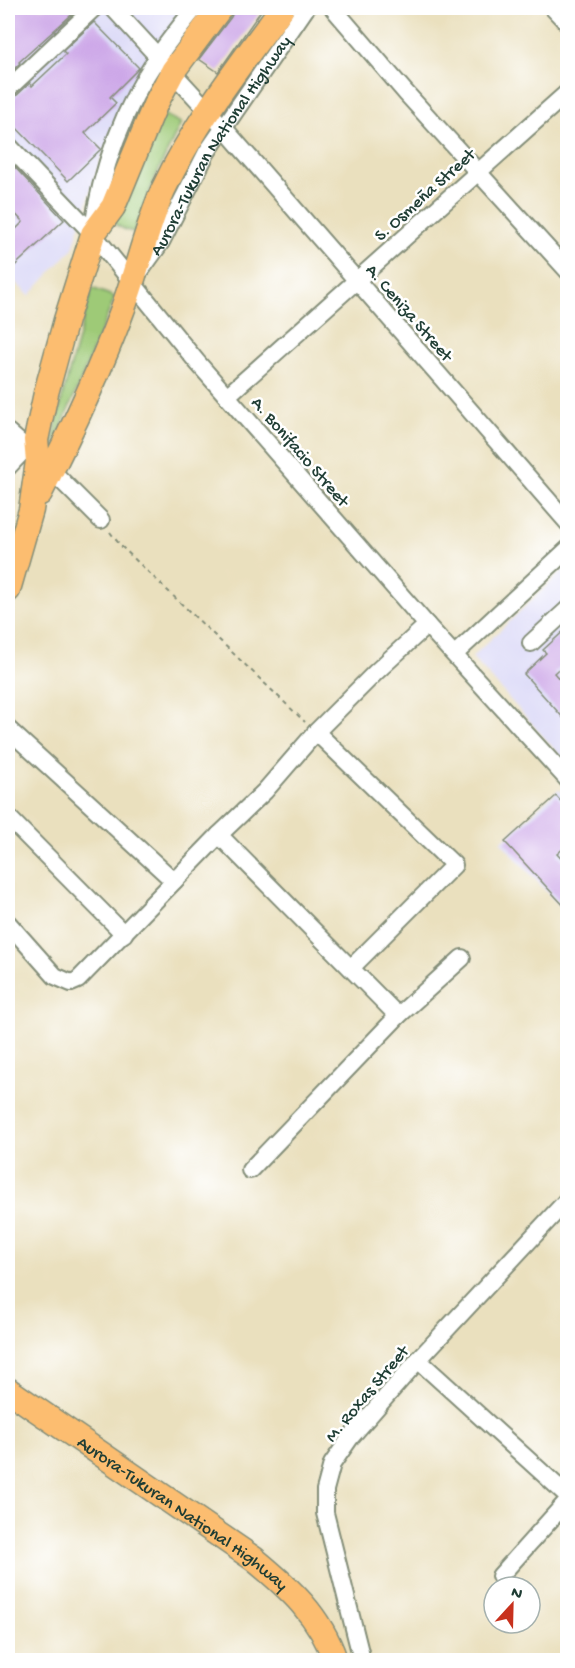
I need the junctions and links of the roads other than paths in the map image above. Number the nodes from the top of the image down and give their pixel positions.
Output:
1 (94, 8) edge
2 (113, 8) edge
3 (195, 8) edge
4 (220, 8) edge
5 (282, 8) edge
6 (306, 8) edge
7 (333, 8) edge
8 (553, 8) edge
9 (567, 24) edge
10 (166, 64) junction
11 (8, 88) edge
12 (567, 92) edge
13 (215, 118) junction
14 (8, 145) edge
15 (478, 172) junction
16 (93, 234) junction
17 (567, 271) edge
18 (356, 280) junction
19 (133, 281) junction
20 (226, 396) junction
21 (8, 432) edge
22 (38, 460) junction
23 (8, 466) edge
24 (101, 520) road end
25 (567, 523) edge
26 (567, 549) edge
27 (8, 590) edge
28 (567, 609) edge
29 (427, 625) junction
30 (531, 643) dead end
31 (455, 654) junction
32 (8, 729) edge
33 (316, 732) junction
34 (567, 780) edge
35 (8, 817) edge
36 (219, 835) junction
37 (174, 882) junction
38 (8, 923) edge
39 (124, 934) junction
40 (462, 957) dead end
41 (351, 968) junction
42 (398, 1016) junction
43 (250, 1170) dead end
44 (567, 1199) edge
45 (418, 1360) junction
46 (8, 1390) edge
47 (567, 1498) edge
48 (501, 1575) edge
49 (335, 1660) edge
50 (362, 1660) edge

1 - 11 street
2 - 10 street, A. Ceniza Street
3 - 10 street, Aurora-Tukuran National Highway
4 - 10 highway, Aurora-Tukuran National Highway
5 - 13 highway, Aurora-Tukuran National Highway
6 - 13 street, Aurora-Tukuran National Highway
7 - 15 street
8 - 9 street
10 - 13 street, A. Ceniza Street
10 - 16 highway, Aurora-Tukuran National Highway
12 - 15 street, S. Osmeña Street
13 - 18 street, A. Ceniza Street
13 - 19 highway, Aurora-Tukuran National Highway
14 - 16 street, A. Bonifacio Street
15 - 17 street
15 - 18 street, S. Osmeña Street
16 - 19 street, A. Bonifacio Street
16 - 22 highway, Aurora-Tukuran National Highway
18 - 20 street, S. Osmeña Street
18 - 25 street, A. Ceniza Street
19 - 20 street, A. Bonifacio Street
19 - 22 highway, Aurora-Tukuran National Highway
20 - 29 street, A. Bonifacio Street
21 - 22 street
22 - 23 street
22 - 24 street
22 - 27 highway, Aurora-Tukuran National Highway
26 - 31 street
28 - 30 street
29 - 31 street, A. Bonifacio Street
29 - 33 street
31 - 34 street, A. Bonifacio Street
32 - 37 street
33 - 36 street
33 - 41 street
35 - 39 street
36 - 37 street
36 - 41 street
37 - 39 street
38 - 39 street
40 - 42 street
41 - 42 street
42 - 43 street
44 - 45 street, M. Roxas Street
45 - 47 street
45 - 50 street, M. Roxas Street
46 - 49 highway, Aurora-Tukuran National Highway
47 - 48 street

